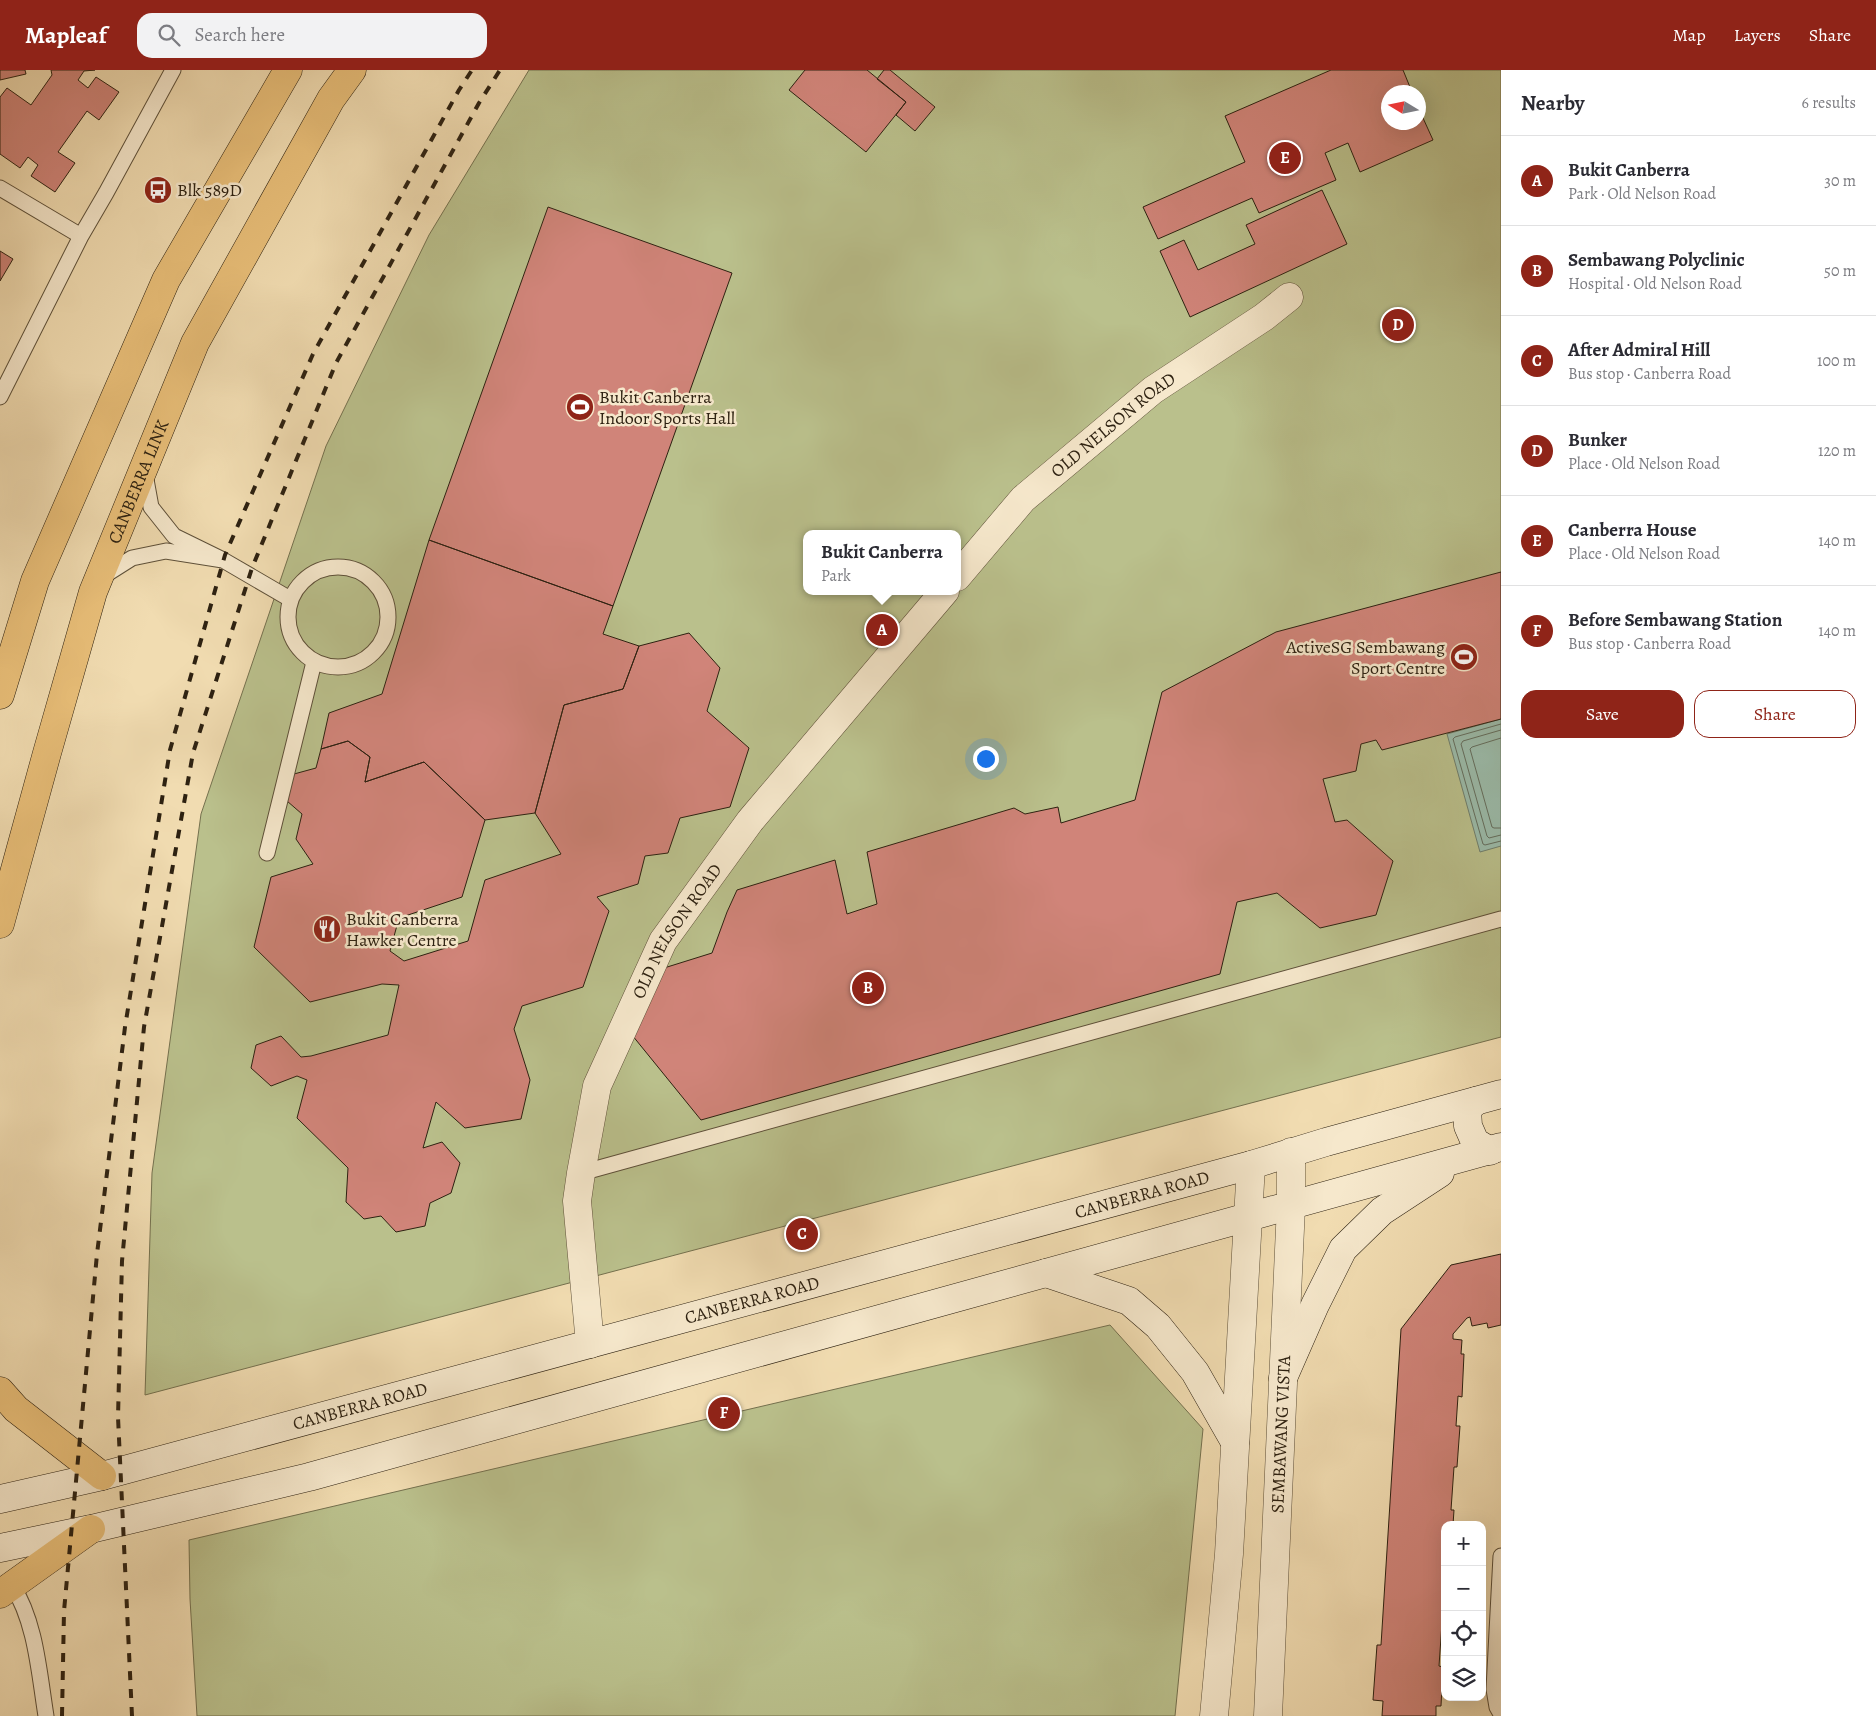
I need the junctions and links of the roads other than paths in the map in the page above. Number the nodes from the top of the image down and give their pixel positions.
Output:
1 (173, 70) edge
2 (288, 70) edge
3 (352, 70) edge
4 (0, 188) edge
5 (81, 236) junction
6 (1289, 297) dead end
7 (0, 396) edge
8 (144, 467) junction
9 (223, 560) junction
10 (961, 572) edge
11 (98, 580) junction
12 (942, 595) edge
13 (290, 599) junction
14 (314, 662) junction
15 (0, 695) edge
16 (267, 853) dead end
17 (1501, 920) edge
18 (0, 924) edge
19 (1488, 1098) edge
20 (1496, 1149) edge
21 (1291, 1152) junction
22 (1462, 1159) junction
23 (1251, 1165) junction
24 (581, 1172) junction
25 (1291, 1206) junction
26 (1247, 1218) junction
27 (1046, 1274) junction
28 (590, 1344) junction
29 (1283, 1378) junction
30 (0, 1391) edge
31 (1236, 1442) junction
32 (102, 1476) junction
33 (0, 1499) edge
34 (91, 1529) junction
35 (0, 1548) edge
36 (1501, 1556) edge
37 (6, 1589) edge
38 (1501, 1714) edge
39 (46, 1716) edge
40 (1214, 1716) edge
41 (1268, 1716) edge

1 - 5 lane
2 - 15 main road
3 - 8 main road, CANBERRA LINK
4 - 5 lane
5 - 7 lane
6 - 10 main road, OLD NELSON ROAD
8 - 9 lane
8 - 11 main road, CANBERRA LINK
9 - 11 lane
9 - 13 lane
11 - 18 main road, CANBERRA LINK
12 - 24 main road, OLD NELSON ROAD
13 - 14 lane
13 - 14 lane
14 - 16 lane
17 - 24 lane
19 - 20 main road
19 - 21 main road, CANBERRA ROAD
20 - 22 main road
21 - 23 main road, CANBERRA ROAD
21 - 25 main road, SEMBAWANG VISTA
22 - 25 main road
22 - 29 main road
23 - 26 main road
23 - 28 main road, CANBERRA ROAD
24 - 28 main road, OLD NELSON ROAD
25 - 26 main road
25 - 29 main road, SEMBAWANG VISTA
26 - 27 main road
26 - 31 main road
27 - 31 main road
27 - 34 main road
28 - 32 main road, CANBERRA ROAD
29 - 41 main road, SEMBAWANG VISTA
30 - 32 main road
31 - 40 main road
32 - 33 main road, CANBERRA ROAD
34 - 35 main road
34 - 37 main road
36 - 38 lane
37 - 39 lane

